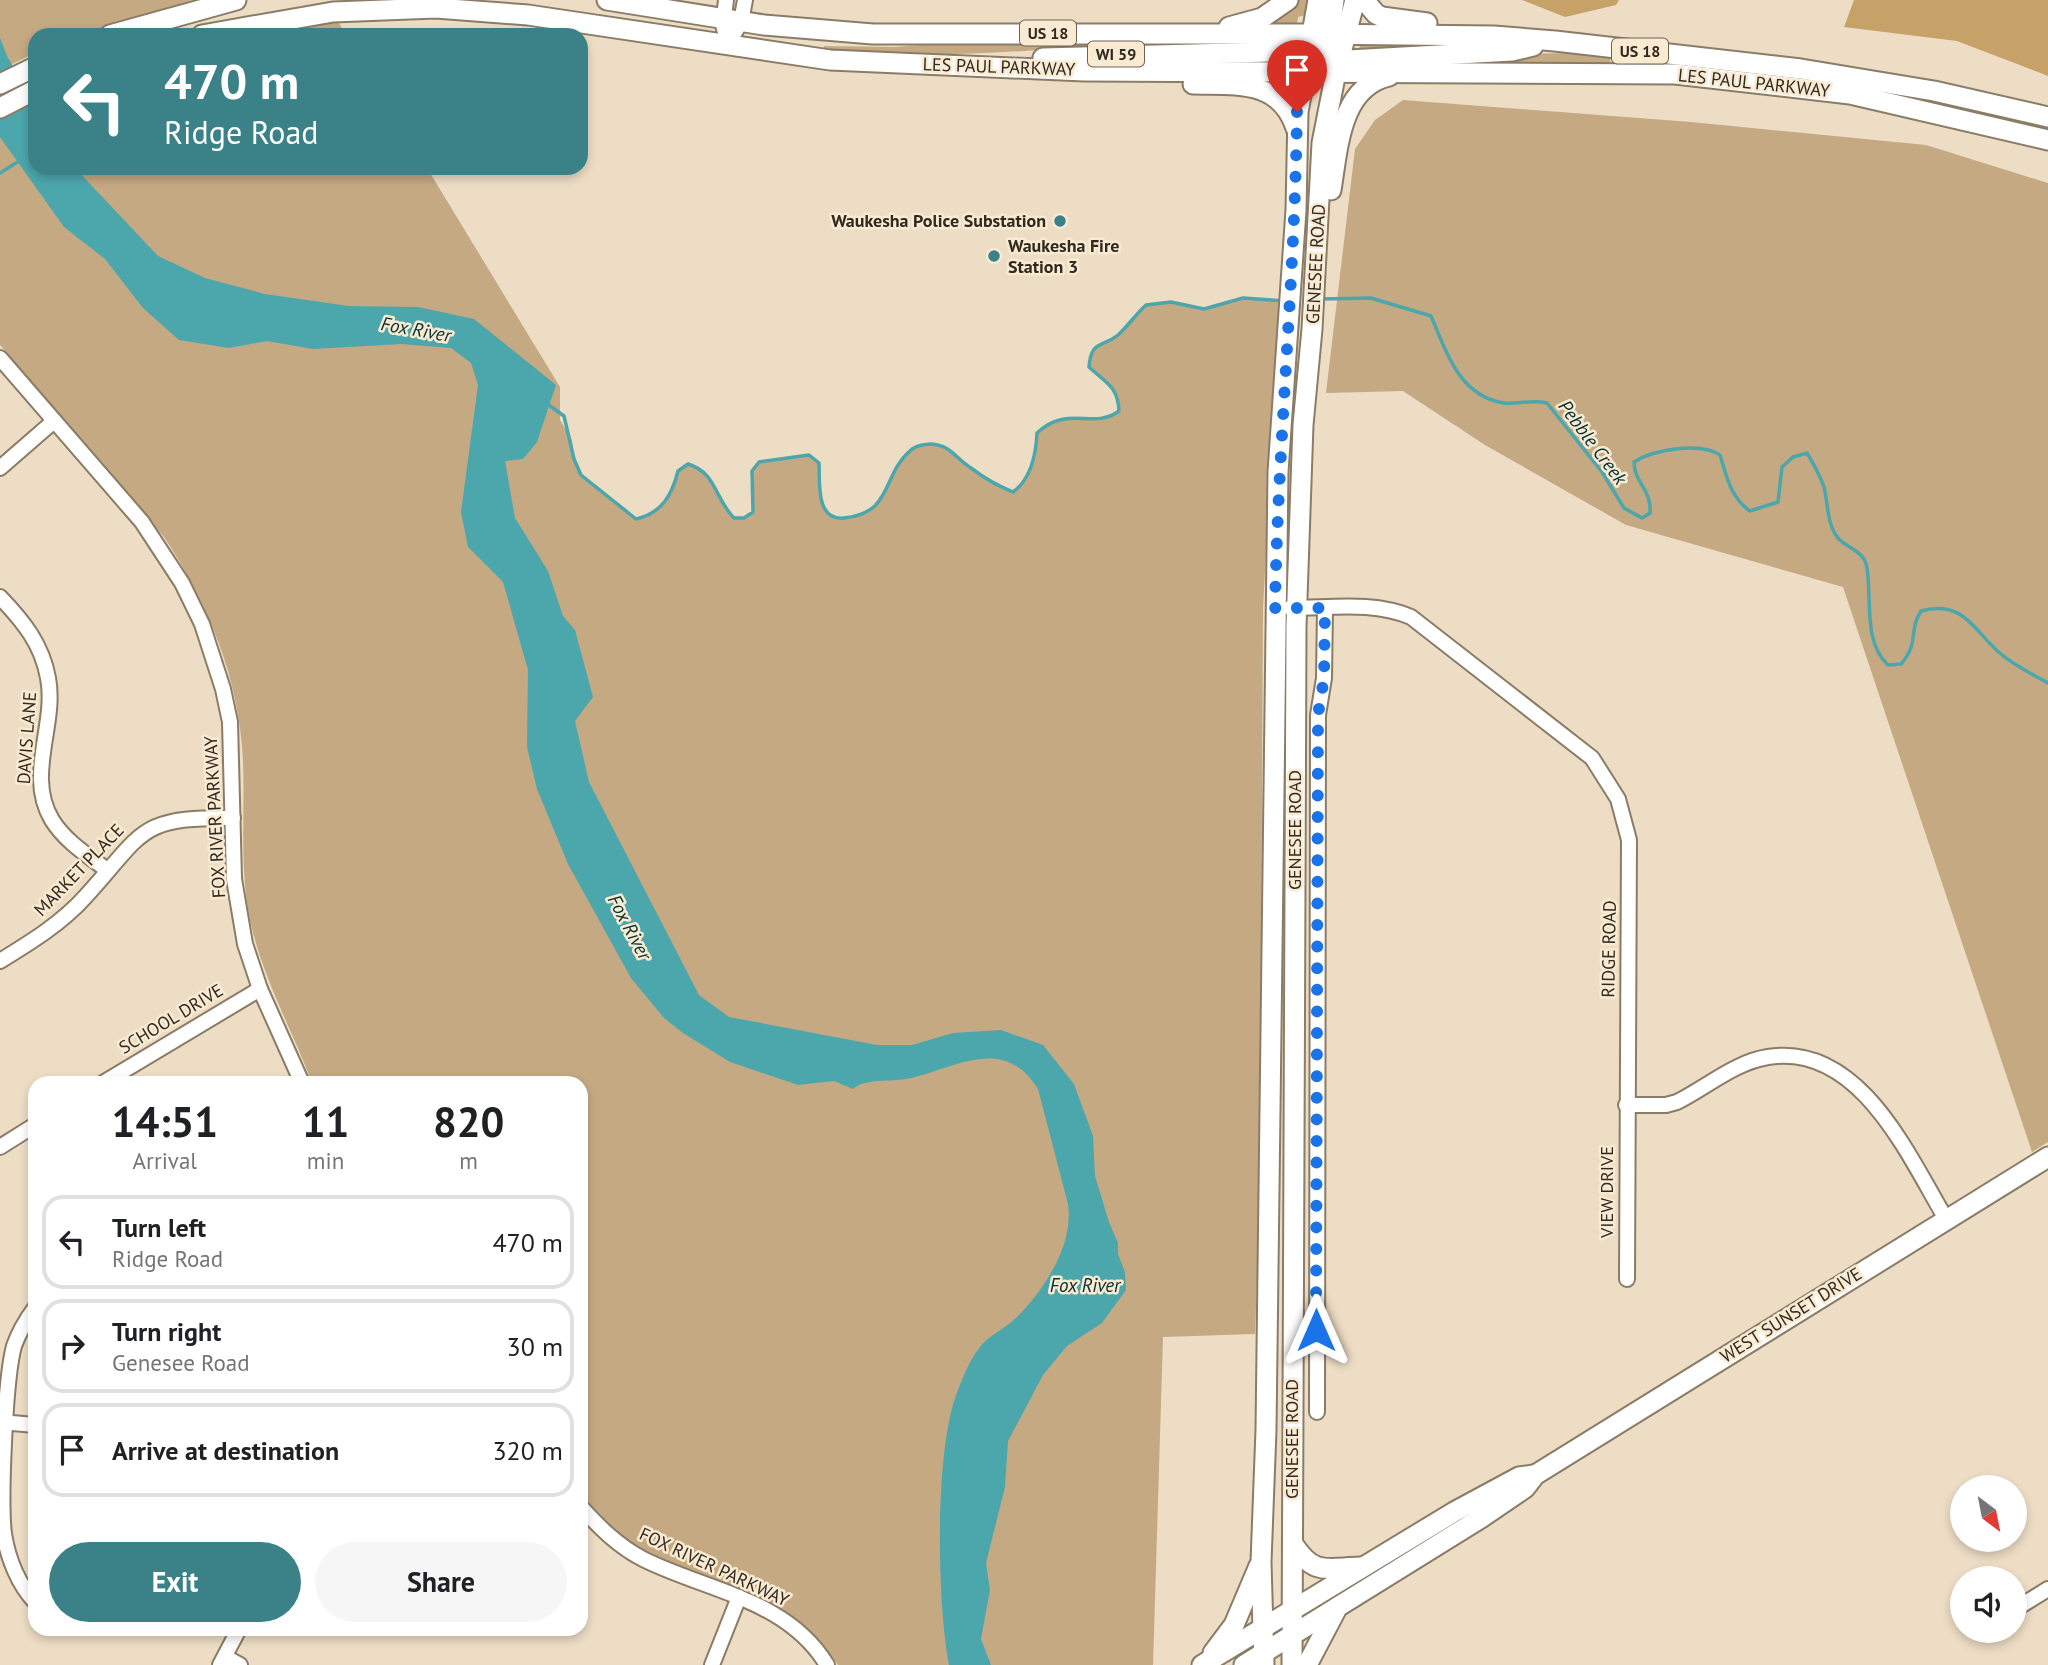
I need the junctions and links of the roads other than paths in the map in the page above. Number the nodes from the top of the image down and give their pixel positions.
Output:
1 (236, 0) edge
2 (607, 0) edge
3 (745, 0) edge
4 (1289, 0) edge
5 (1318, 0) edge
6 (1334, 0) edge
7 (1355, 0) edge
8 (1364, 0) edge
9 (730, 13) edge
10 (135, 28) edge
11 (240, 28) edge
12 (1173, 35) junction
13 (1555, 41) junction
14 (728, 44) junction
15 (1328, 48) junction
16 (923, 64) junction
17 (28, 71) edge
18 (1084, 71) junction
19 (1303, 72) junction
20 (1405, 73) junction
21 (0, 85) edge
22 (28, 94) edge
23 (0, 108) edge
24 (2047, 116) edge
25 (1297, 133) junction
26 (2046, 140) edge
27 (1317, 230) junction
28 (0, 358) edge
29 (54, 421) junction
30 (0, 468) edge
31 (0, 597) edge
32 (1275, 608) junction
33 (1297, 608) junction
34 (1325, 608) junction
35 (233, 818) junction
36 (107, 870) junction
37 (0, 961) edge
38 (260, 989) junction
39 (115, 1076) edge
40 (299, 1076) edge
41 (1626, 1105) junction
42 (28, 1129) edge
43 (0, 1147) edge
44 (2048, 1157) edge
45 (1946, 1219) junction
46 (1627, 1279) dead end
47 (28, 1319) edge
48 (1317, 1412) dead end
49 (3, 1423) edge
50 (28, 1425) edge
51 (1266, 1430) junction
52 (1535, 1475) junction
53 (588, 1514) edge
54 (1293, 1544) junction
55 (1261, 1562) junction
56 (1361, 1567) junction
57 (2048, 1589) edge
58 (28, 1592) edge
59 (739, 1597) junction
60 (2027, 1601) edge
61 (1337, 1608) junction
62 (1278, 1618) junction
63 (1292, 1635) junction
64 (235, 1636) edge
65 (1270, 1657) edge
66 (222, 1661) edge
67 (240, 1665) edge
68 (712, 1665) edge
69 (827, 1665) edge
70 (1202, 1665) edge
71 (1244, 1665) edge
72 (1292, 1665) edge
73 (1307, 1665) edge

1 - 10 main road
2 - 9 main road, LES PAUL PARKWAY / US 18
3 - 9 street
4 - 12 main road
5 - 15 main road, GENESEE ROAD
6 - 15 main road
7 - 15 main road, GENESEE ROAD
8 - 13 main road
9 - 12 main road, LES PAUL PARKWAY / US 18
9 - 14 street
11 - 14 main road, LES PAUL PARKWAY / US 18
12 - 15 main road, LES PAUL PARKWAY / US 18
13 - 15 main road
13 - 24 main road, LES PAUL PARKWAY / US 18
14 - 16 main road, LES PAUL PARKWAY / US 18
15 - 16 main road, WI 59
15 - 19 main road, LES PAUL PARKWAY / US 18
15 - 19 main road, GENESEE ROAD
15 - 20 main road, LES PAUL PARKWAY / US 18
15 - 27 main road, GENESEE ROAD
16 - 18 main road, LES PAUL PARKWAY / US 18
17 - 21 main road
18 - 19 main road, LES PAUL PARKWAY / US 18
18 - 25 main road
19 - 25 main road, GENESEE ROAD
20 - 26 main road, LES PAUL PARKWAY / US 18
20 - 27 main road
22 - 23 main road
25 - 32 main road, GENESEE ROAD
27 - 33 main road, GENESEE ROAD
28 - 29 street, FOX RIVER PARKWAY
29 - 30 street
29 - 35 street, FOX RIVER PARKWAY
31 - 36 street, DAVIS LANE
32 - 33 street, RIDGE ROAD
32 - 51 main road, GENESEE ROAD
33 - 34 street, RIDGE ROAD
33 - 54 main road, GENESEE ROAD
34 - 41 street, RIDGE ROAD
34 - 48 street, GENESEE ROAD
35 - 36 street, MARKET PLACE
35 - 38 street, FOX RIVER PARKWAY
36 - 37 street, MARKET PLACE
38 - 39 street, SCHOOL DRIVE
38 - 40 street, FOX RIVER PARKWAY
41 - 45 street
41 - 46 street, VIEW DRIVE
42 - 43 street
44 - 45 main road, WEST SUNSET DRIVE
45 - 52 main road, WEST SUNSET DRIVE
47 - 49 street
49 - 50 street
49 - 58 street
51 - 55 main road, GENESEE ROAD
51 - 62 main road
52 - 56 main road, WEST SUNSET DRIVE
52 - 61 main road, WEST SUNSET DRIVE
53 - 59 street, FOX RIVER PARKWAY
54 - 56 main road
54 - 62 main road, GENESEE ROAD
55 - 62 main road, GENESEE ROAD
55 - 70 main road
56 - 62 main road, WEST SUNSET DRIVE
57 - 60 street
59 - 68 street
59 - 69 street, FOX RIVER PARKWAY
61 - 63 main road, WEST SUNSET DRIVE
61 - 73 main road
62 - 63 main road, GENESEE ROAD
62 - 65 main road, GENESEE ROAD
62 - 70 main road, WEST SUNSET DRIVE
63 - 65 main road, WEST SUNSET DRIVE
63 - 72 main road, GENESEE ROAD
64 - 66 street
65 - 71 main road, WEST SUNSET DRIVE
66 - 67 street

